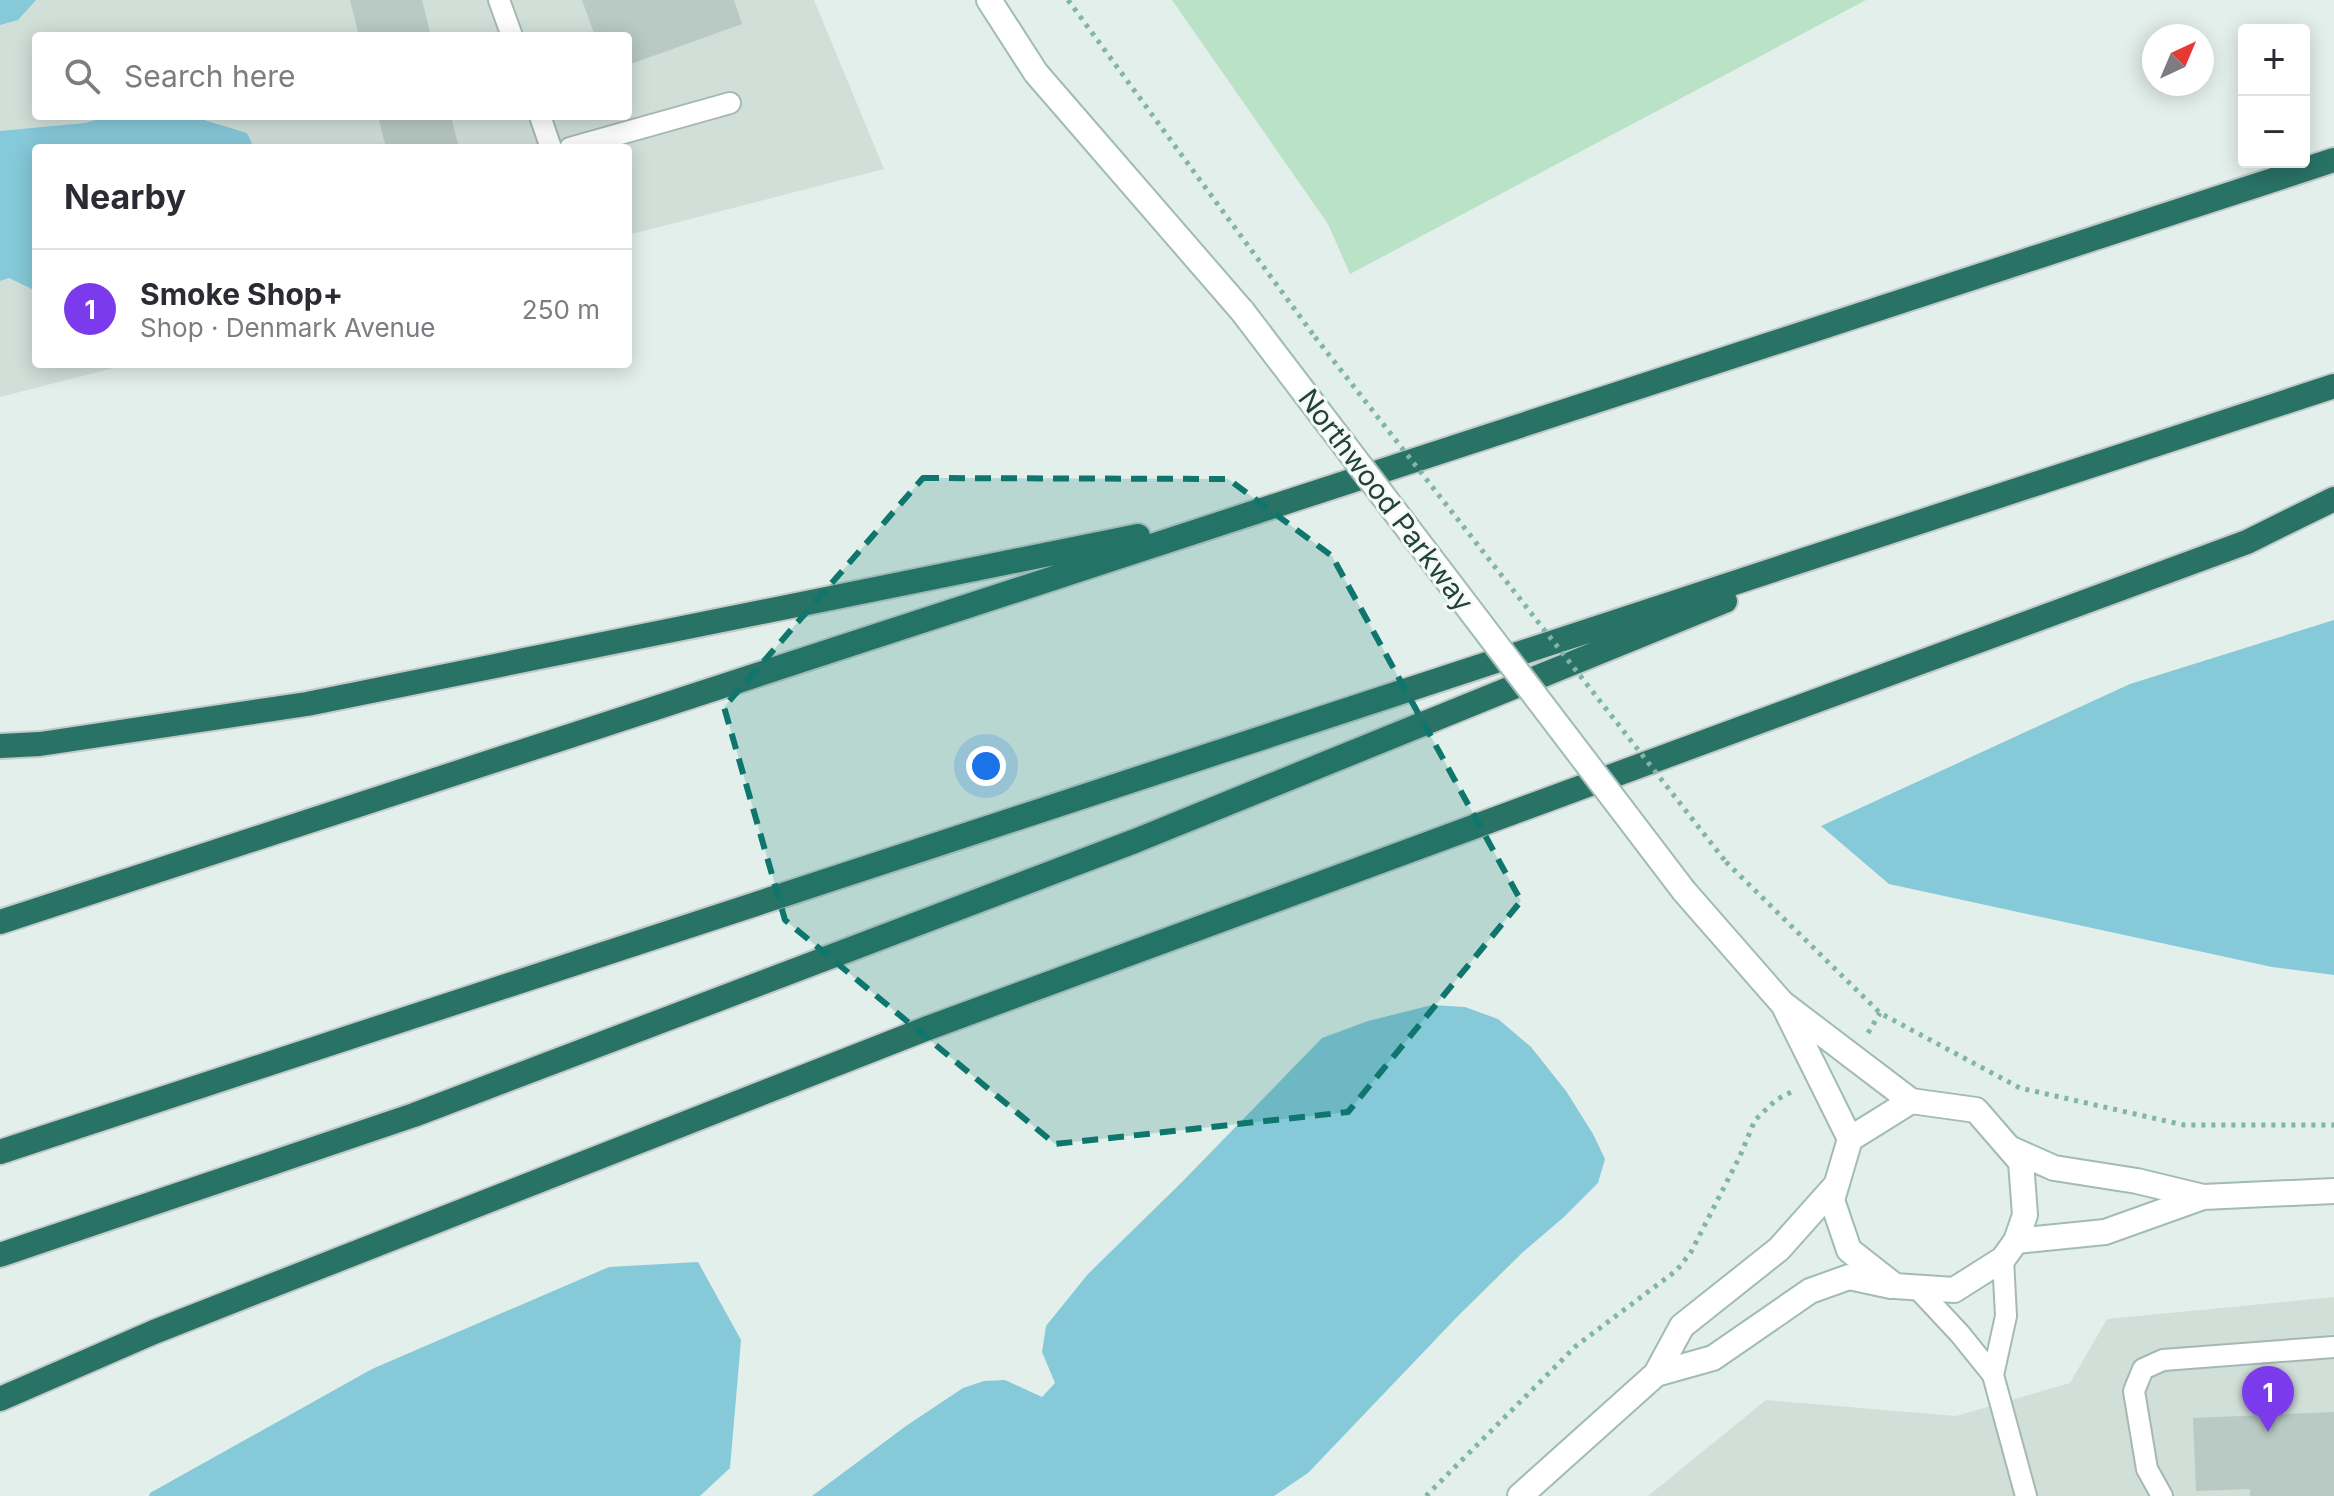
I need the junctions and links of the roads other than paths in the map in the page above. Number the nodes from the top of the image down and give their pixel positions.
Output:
1 (499, 0) edge
2 (989, 0) edge
3 (511, 32) edge
4 (730, 103) dead end
5 (541, 120) edge
6 (550, 144) edge
7 (584, 144) edge
8 (2334, 160) edge
9 (2334, 386) edge
10 (2334, 499) edge
11 (1250, 514) junction
12 (1918, 522) junction
13 (0, 746) edge
14 (0, 922) edge
15 (1782, 1003) junction
16 (1911, 1101) junction
17 (1850, 1139) junction
18 (2008, 1147) junction
19 (0, 1152) edge
20 (1837, 1184) junction
21 (2334, 1191) edge
22 (2203, 1197) junction
23 (2010, 1250) junction
24 (0, 1255) edge
25 (1906, 1287) junction
26 (2334, 1347) edge
27 (1656, 1374) junction
28 (1993, 1375) junction
29 (0, 1399) edge
30 (1520, 1496) edge
31 (2026, 1496) edge
32 (2162, 1496) edge

1 - 3 lane
2 - 15 street, Northwood Parkway, bridge
4 - 7 lane
5 - 6 lane
8 - 11 highway
9 - 12 highway
10 - 29 highway
11 - 13 highway
11 - 14 highway
12 - 19 highway
12 - 24 highway
15 - 16 street, Northwood Parkway
15 - 17 street, Northwood Parkway
16 - 17 street
16 - 18 street
17 - 20 street
18 - 22 street
18 - 23 street
20 - 25 street
20 - 27 street
21 - 22 street
22 - 23 street
23 - 25 street
23 - 28 lane
25 - 27 street
25 - 28 lane
26 - 32 lane
27 - 30 street
28 - 31 lane

